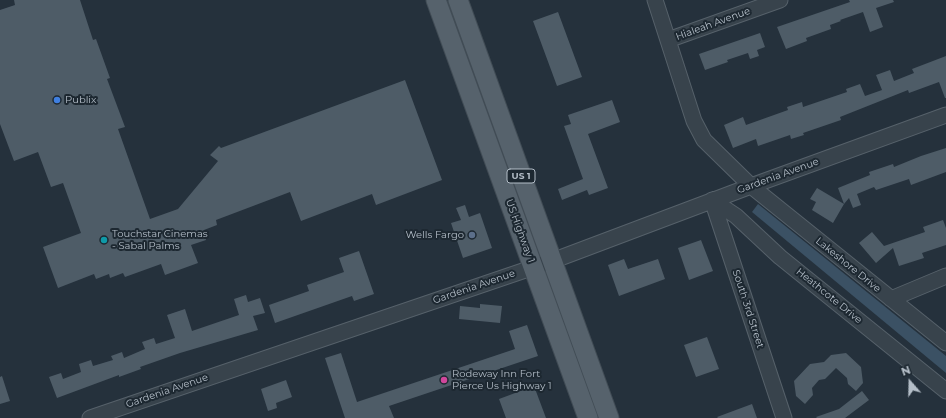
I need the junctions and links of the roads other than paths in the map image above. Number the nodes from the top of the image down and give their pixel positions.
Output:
1 (436, 0) edge
2 (444, 0) edge
3 (655, 0) edge
4 (780, 0) edge
5 (460, 6) edge
6 (448, 35) junction
7 (668, 40) junction
8 (478, 57) junction
9 (946, 115) edge
10 (751, 186) junction
11 (712, 200) junction
12 (744, 223) junction
13 (724, 237) junction
14 (552, 261) junction
15 (533, 267) junction
16 (946, 276) edge
17 (891, 299) junction
18 (946, 343) edge
19 (946, 391) edge
20 (90, 418) edge
21 (588, 418) edge
22 (609, 418) edge
23 (784, 418) edge

1 - 6 main road, US Highway 1 / US 1
2 - 5 main road
3 - 7 street
4 - 7 street, Hialeah Avenue
5 - 8 main road, US Highway 1 / US 1
6 - 8 main road
6 - 15 main road, US Highway 1 / US 1
7 - 10 street
8 - 14 main road, US Highway 1 / US 1
9 - 10 street, Gardenia Avenue
10 - 11 street, Gardenia Avenue
10 - 17 street, Lakeshore Drive
11 - 12 street, Heathcote Drive
11 - 13 street, South 3rd Street
11 - 14 street, Gardenia Avenue
12 - 13 street
12 - 19 street, Heathcote Drive
13 - 23 street, South 3rd Street
14 - 15 street, Gardenia Avenue
14 - 22 main road, US Highway 1 / US 1
15 - 20 street, Gardenia Avenue
15 - 21 main road, US Highway 1 / US 1
16 - 17 street
17 - 18 street, Lakeshore Drive

